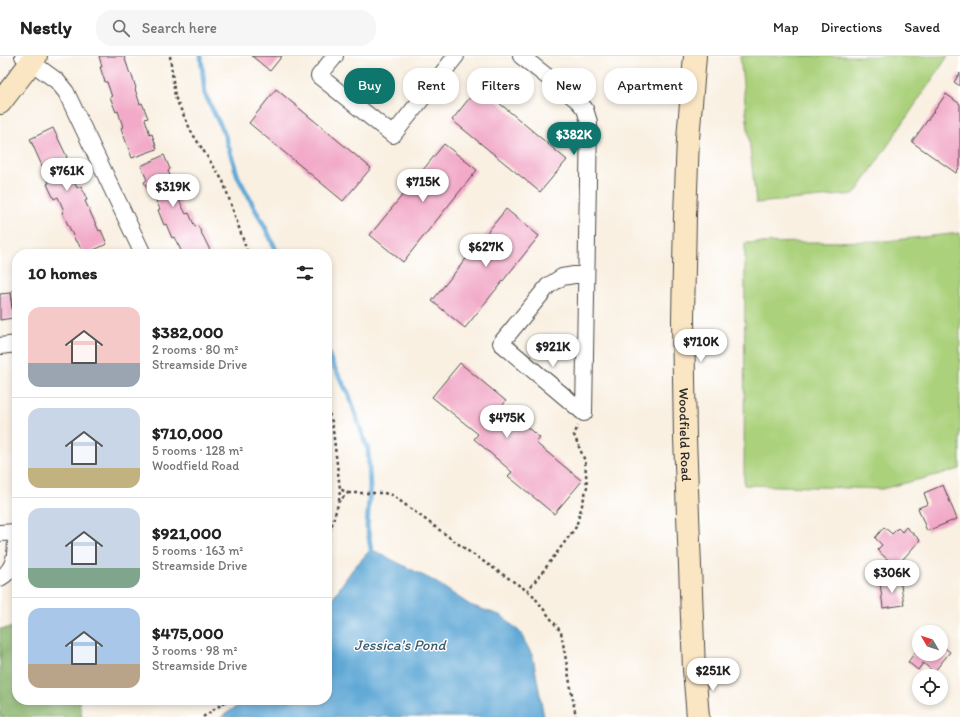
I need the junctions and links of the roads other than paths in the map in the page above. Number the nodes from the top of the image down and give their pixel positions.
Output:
1 (335, 56) edge
2 (456, 56) edge
3 (521, 56) edge
4 (695, 56) edge
5 (30, 58) edge
6 (0, 103) edge
7 (141, 249) edge
8 (586, 275) junction
9 (12, 345) edge
10 (0, 346) edge
11 (12, 532) edge
12 (0, 533) edge
13 (12, 566) edge
14 (0, 578) edge
15 (694, 669) junction
16 (686, 717) edge
17 (698, 717) edge

1 - 2 street
3 - 8 street
4 - 15 main road, Woodfield Road
5 - 6 main road
5 - 7 street
8 - 8 street
9 - 10 street
11 - 12 street
13 - 14 street
15 - 16 main road, Woodfield Road
15 - 17 main road, Woodfield Road

